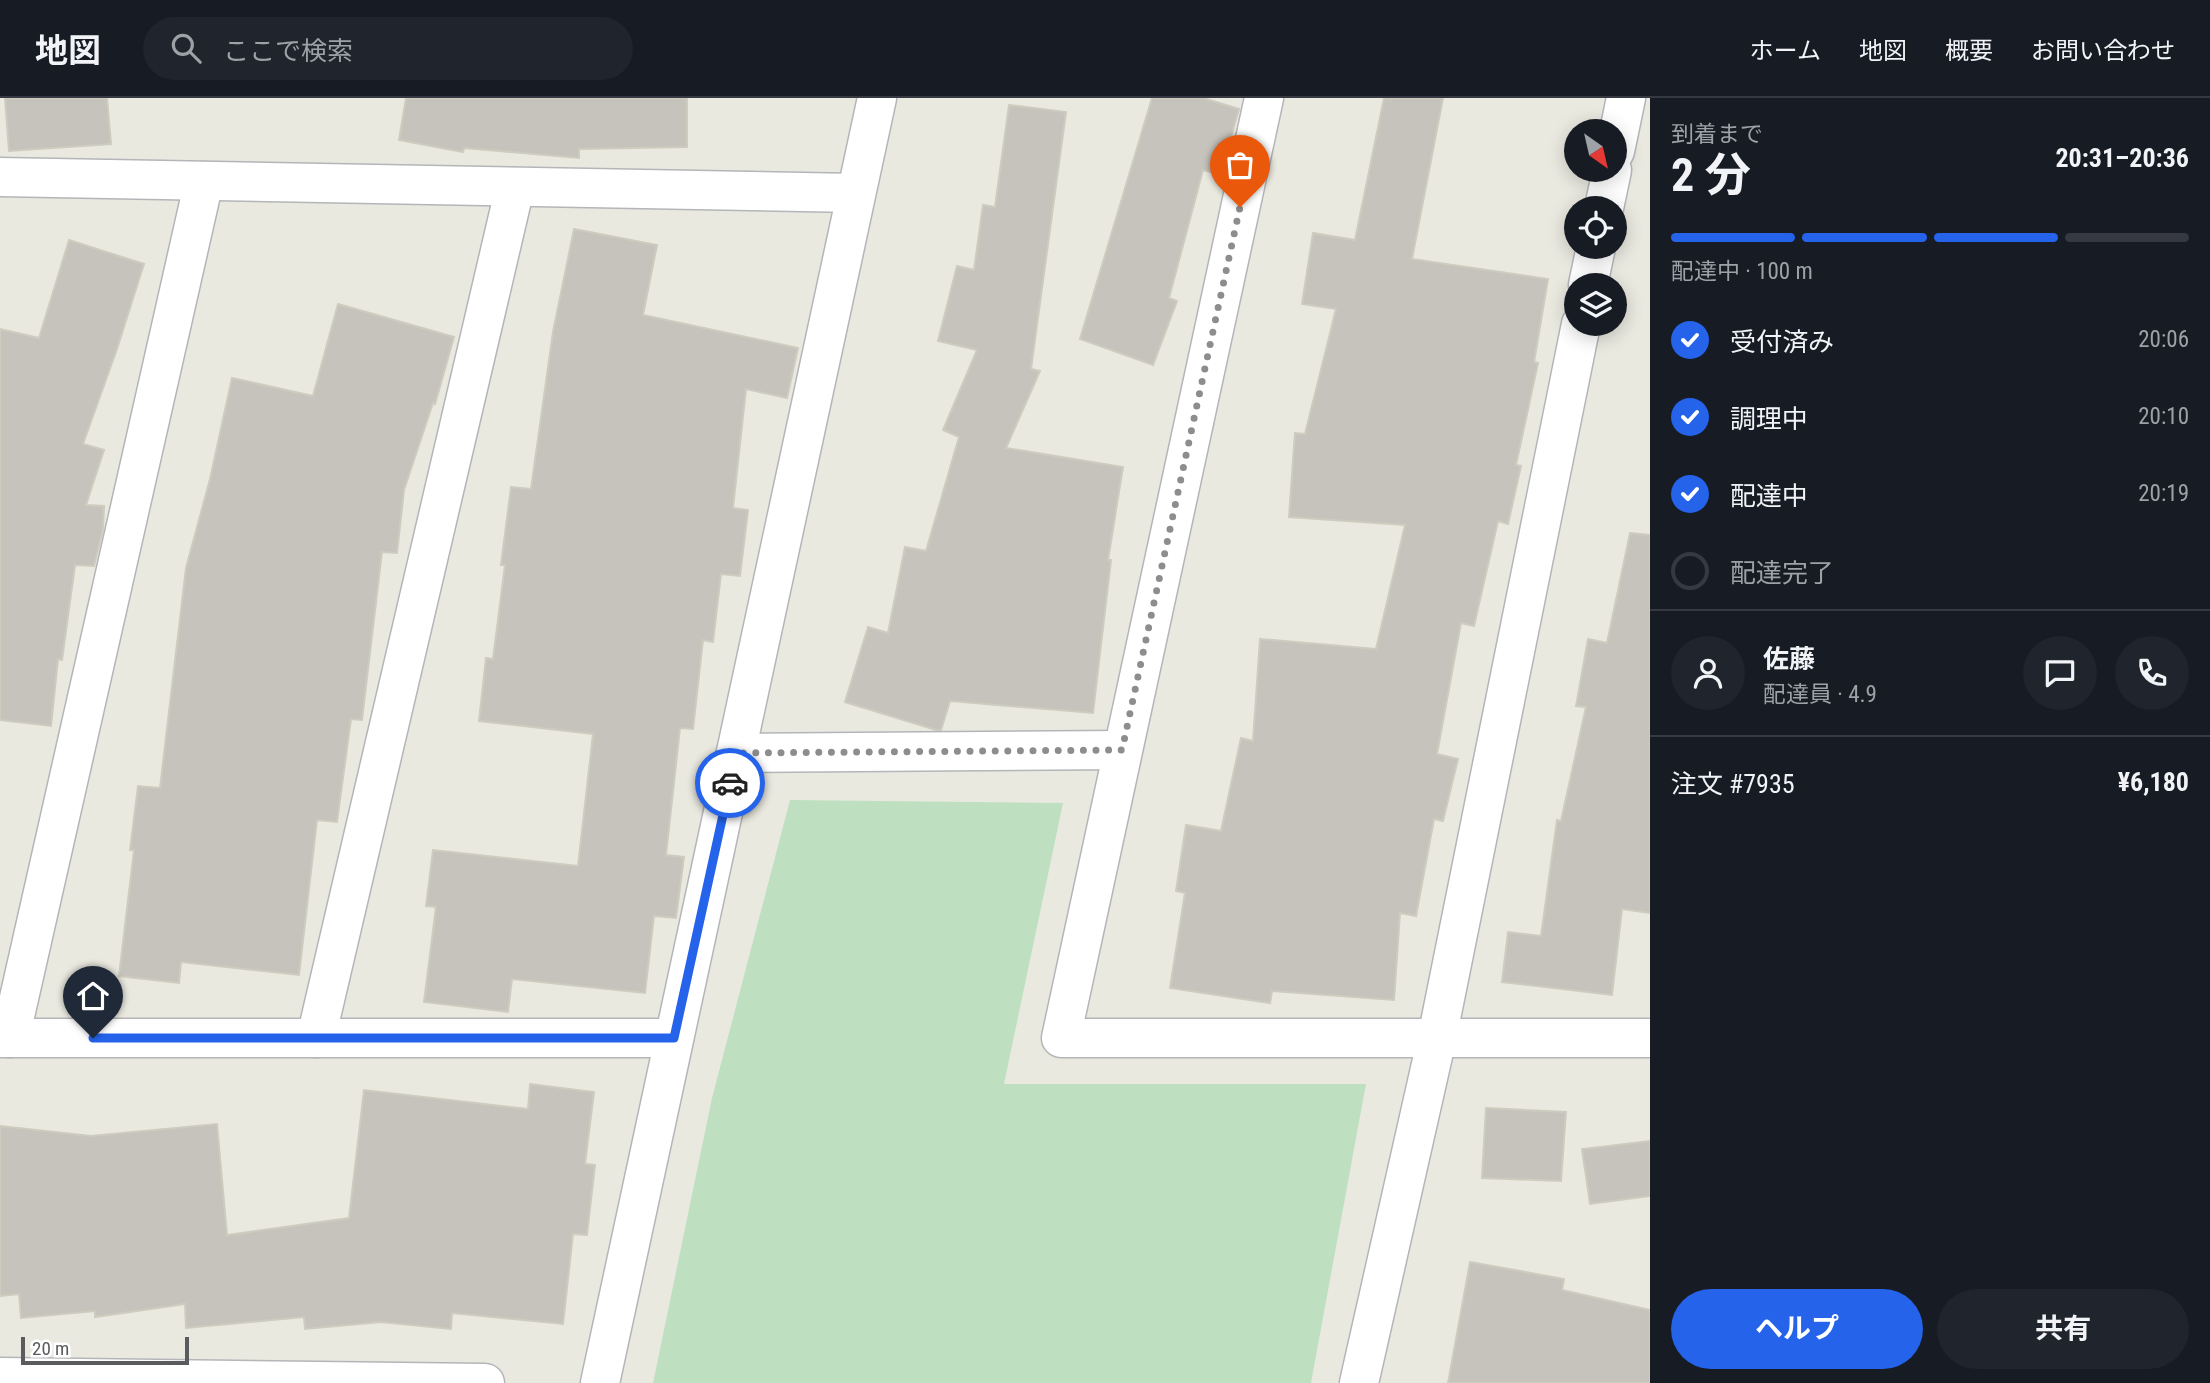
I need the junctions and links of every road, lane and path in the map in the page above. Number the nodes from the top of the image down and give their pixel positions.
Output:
1 (877, 98) edge
2 (1264, 98) edge
3 (1626, 98) edge
4 (1622, 119) edge
5 (0, 177) edge
6 (204, 181) junction
7 (515, 187) junction
8 (856, 193) junction
9 (1579, 336) edge
10 (1122, 750) junction
11 (736, 753) junction
12 (5, 1038) edge
13 (316, 1038) junction
14 (674, 1038) junction
15 (1437, 1038) junction
16 (1650, 1038) edge
17 (0, 1377) edge
18 (275, 1382) edge
19 (485, 1383) edge
20 (600, 1383) edge
21 (1359, 1383) edge

1 - 8 street
2 - 10 street
3 - 4 street
5 - 6 street
6 - 7 street
6 - 12 street
7 - 8 street
7 - 13 street
8 - 11 street
9 - 15 street
10 - 11 street
10 - 15 street
11 - 14 street
12 - 13 street
13 - 14 street
14 - 20 street
15 - 16 street
15 - 21 street
17 - 18 street
18 - 19 street

